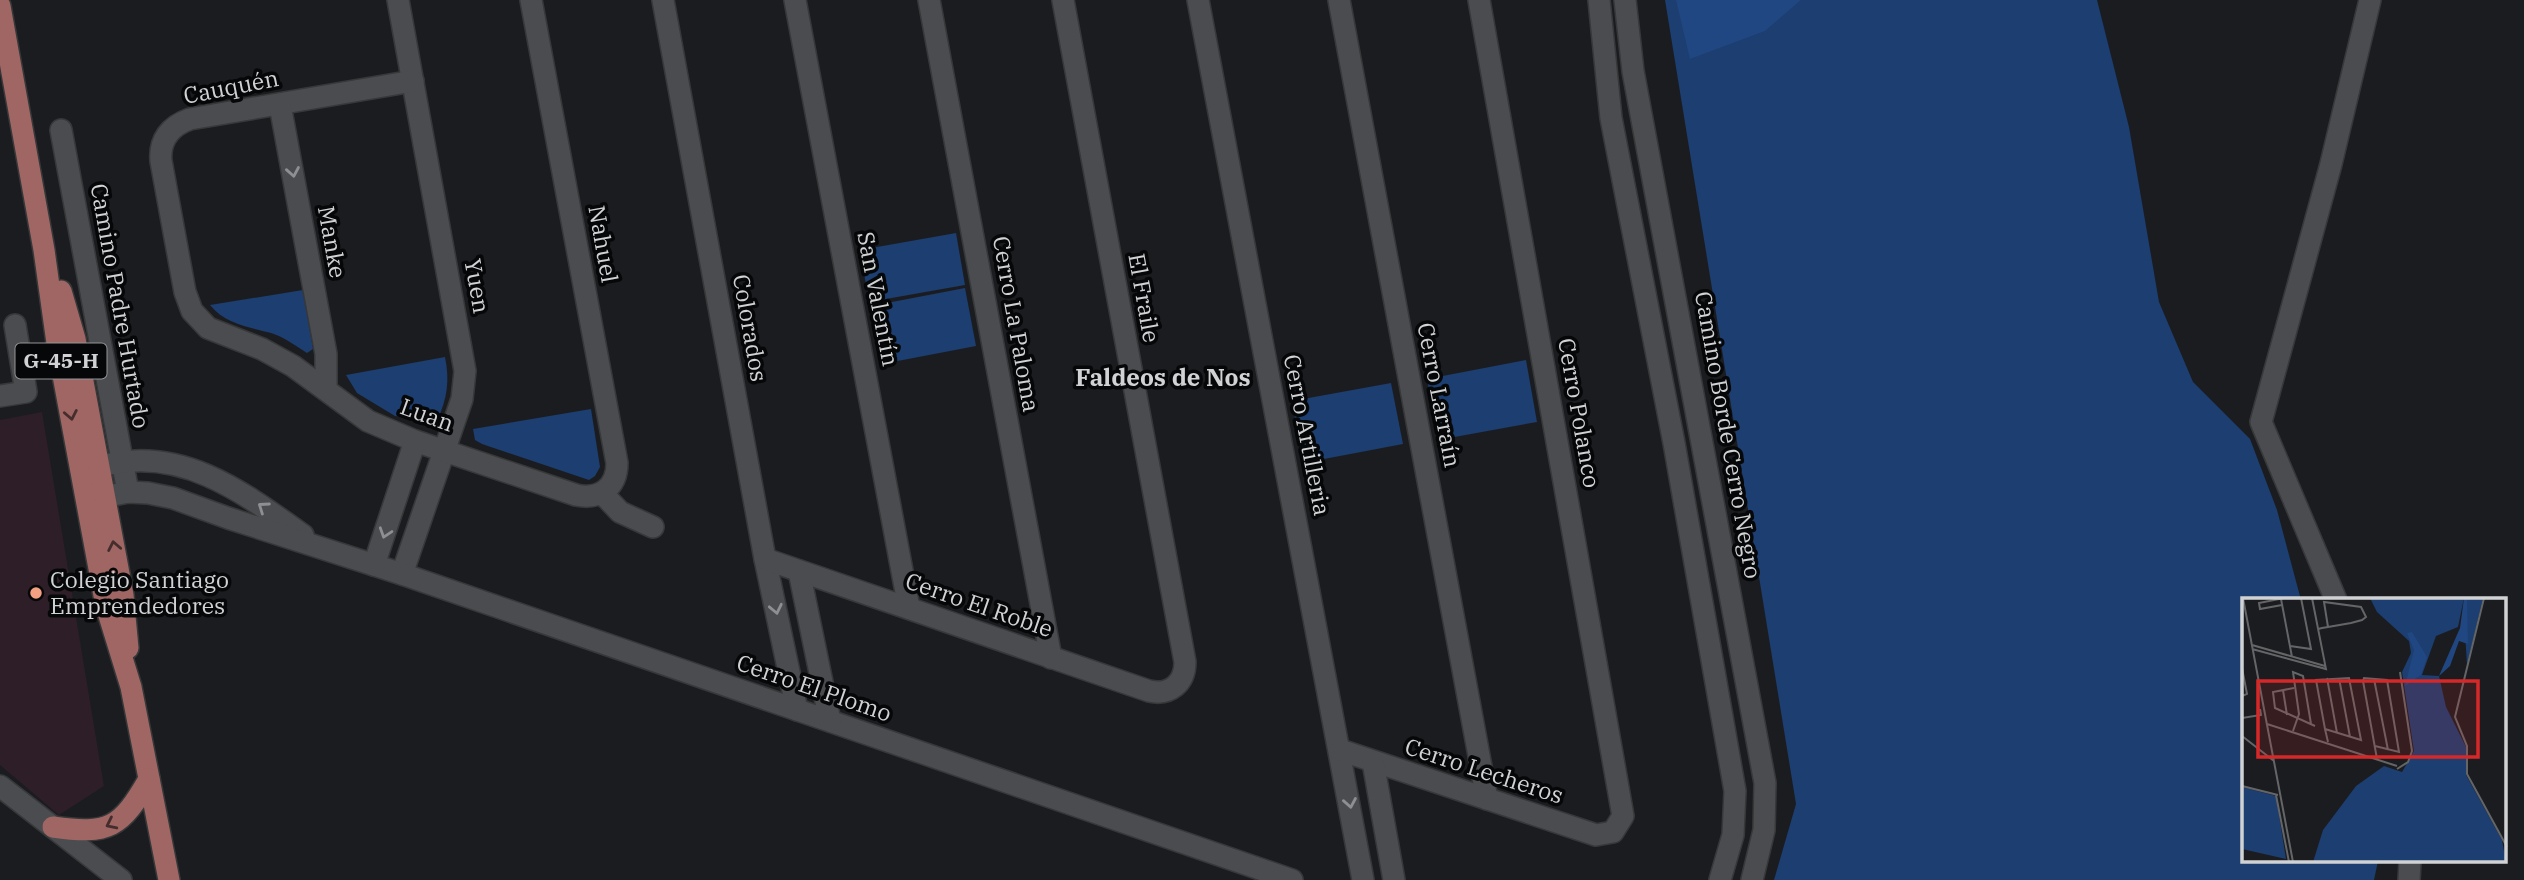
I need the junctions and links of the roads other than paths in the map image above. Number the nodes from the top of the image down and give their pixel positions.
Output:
1 (398, 0) edge
2 (531, 0) edge
3 (663, 0) edge
4 (795, 0) edge
5 (929, 0) edge
6 (1063, 0) edge
7 (1198, 0) edge
8 (1339, 0) edge
9 (1479, 0) edge
10 (1599, 0) edge
11 (1625, 0) edge
12 (2370, 0) edge
13 (0, 6) edge
14 (413, 81) junction
15 (280, 105) junction
16 (61, 130) dead end
17 (196, 318) joint
18 (15, 325) dead end
19 (326, 389) junction
20 (0, 396) edge
21 (415, 441) junction
22 (444, 450) junction
23 (123, 461) junction
24 (90, 469) junction
25 (128, 492) junction
26 (602, 493) junction
27 (96, 499) junction
28 (653, 527) dead end
29 (319, 546) junction
30 (765, 559) junction
31 (374, 565) junction
32 (799, 571) junction
33 (402, 574) junction
34 (2335, 598) edge
35 (909, 608) junction
36 (1051, 658) junction
37 (788, 665) junction
38 (1176, 686) joint
39 (758, 696) junction
40 (797, 710) junction
41 (830, 721) junction
42 (1340, 750) junction
43 (1373, 762) junction
44 (149, 779) junction
45 (0, 786) edge
46 (1487, 799) junction
47 (53, 827) junction
48 (1613, 832) joint
49 (2410, 862) edge
50 (121, 880) edge
51 (169, 880) edge
52 (1292, 880) edge
53 (1363, 880) edge
54 (1394, 880) edge
55 (1720, 880) edge
56 (1752, 880) edge
57 (2409, 880) edge

1 - 14 street, Yuen
2 - 26 street, Nahuel
3 - 30 street, Colorados
4 - 35 street, San Valentín
5 - 36 street, Cerro La Paloma
6 - 38 street, El Fraile
7 - 42 street, Cerro Artilleria
8 - 46 street, Cerro Larraín
9 - 48 street, Cerro Polanco
10 - 55 street
11 - 56 street, Camino Borde Cerro Negro
12 - 34 street
13 - 24 main road, G-45-H
14 - 15 street, Cauquén
14 - 22 street, Yuen
15 - 17 street, Cauquén
15 -> 19 street, Manke
16 - 23 street, Camino Padre Hurtado
17 - 19 street, Luan
18 - 20 street
19 - 21 street, Luan
21 - 22 street, Luan
21 -> 31 street
22 - 26 street, Luan
22 - 33 street, Yuen
23 - 24 street, Cerro El Plomo
23 - 25 street, Camino Padre Hurtado
29 -> 23 street, Cerro El Plomo
24 - 27 main road, G-45-H
25 - 27 street, Cerro El Plomo
25 - 29 street, Cerro El Plomo
26 - 28 street
27 - 44 main road, G-45-H
29 - 31 street, Cerro El Plomo
30 - 32 street, Cerro El Roble
30 -> 37 street, Colorados
31 - 33 street, Cerro El Plomo
32 - 35 street, Cerro El Roble
32 - 41 street
33 - 39 street, Cerro El Plomo
35 - 36 street, Cerro El Roble
36 - 38 street, Cerro El Roble
37 - 39 street
37 - 40 street, Colorados
39 - 40 street, Cerro El Plomo
40 - 41 street, Cerro El Plomo
41 - 52 street, Cerro El Plomo
42 - 43 street, Cerro Lecheros
42 -> 53 street, Cerro Artilleria
43 - 46 street, Cerro Lecheros
43 - 54 street
44 -> 47 main road
44 - 51 main road, G-45-H
45 - 47 street
46 - 48 street, Cerro Lecheros
47 - 50 street
49 - 57 street

